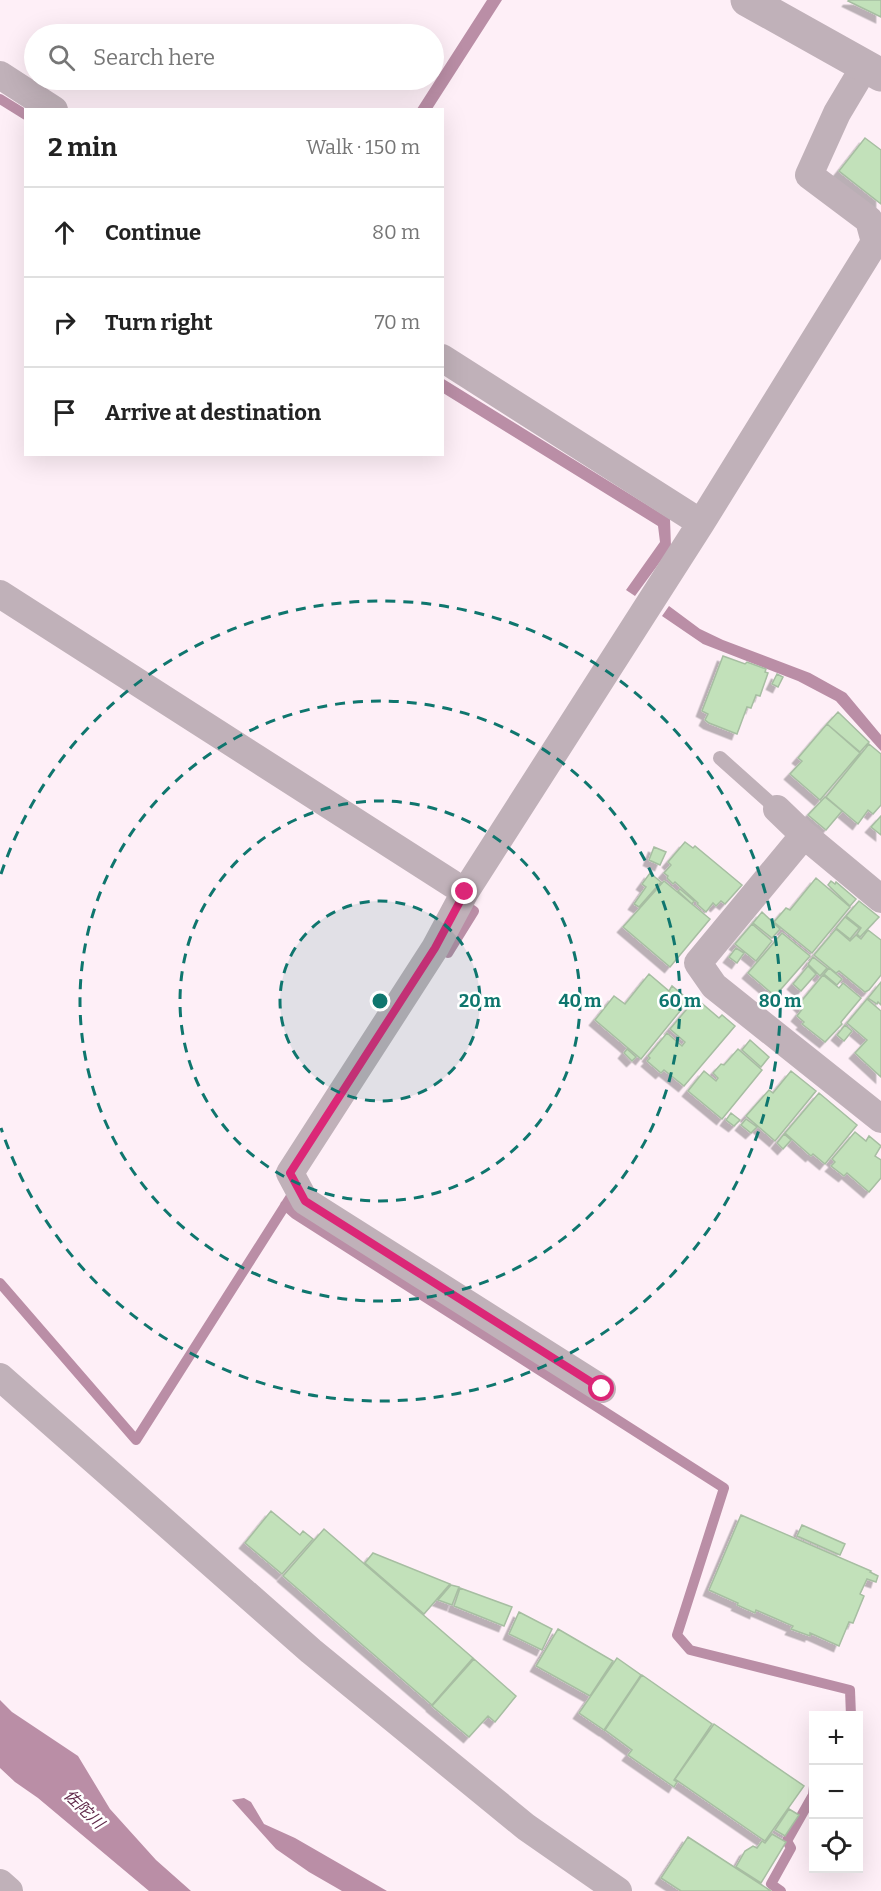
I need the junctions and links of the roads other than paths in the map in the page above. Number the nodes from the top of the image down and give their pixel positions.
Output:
1 (747, 0) edge
2 (873, 70) edge
3 (0, 75) edge
4 (51, 108) edge
5 (444, 359) edge
6 (701, 523) junction
7 (0, 594) edge
8 (720, 758) dead end
9 (777, 809) joint
10 (804, 835) junction
11 (465, 892) junction
12 (881, 899) edge
13 (880, 1117) edge
14 (0, 1377) edge
15 (602, 1389) dead end
16 (0, 1883) edge
17 (9, 1891) edge
18 (618, 1891) edge

1 - 2 street
2 - 6 street
3 - 4 street
5 - 6 street
6 - 11 street
7 - 11 street
8 - 9 lane
9 - 10 street
10 - 12 street
10 - 13 street
11 - 15 street
14 - 18 street
16 - 17 street

